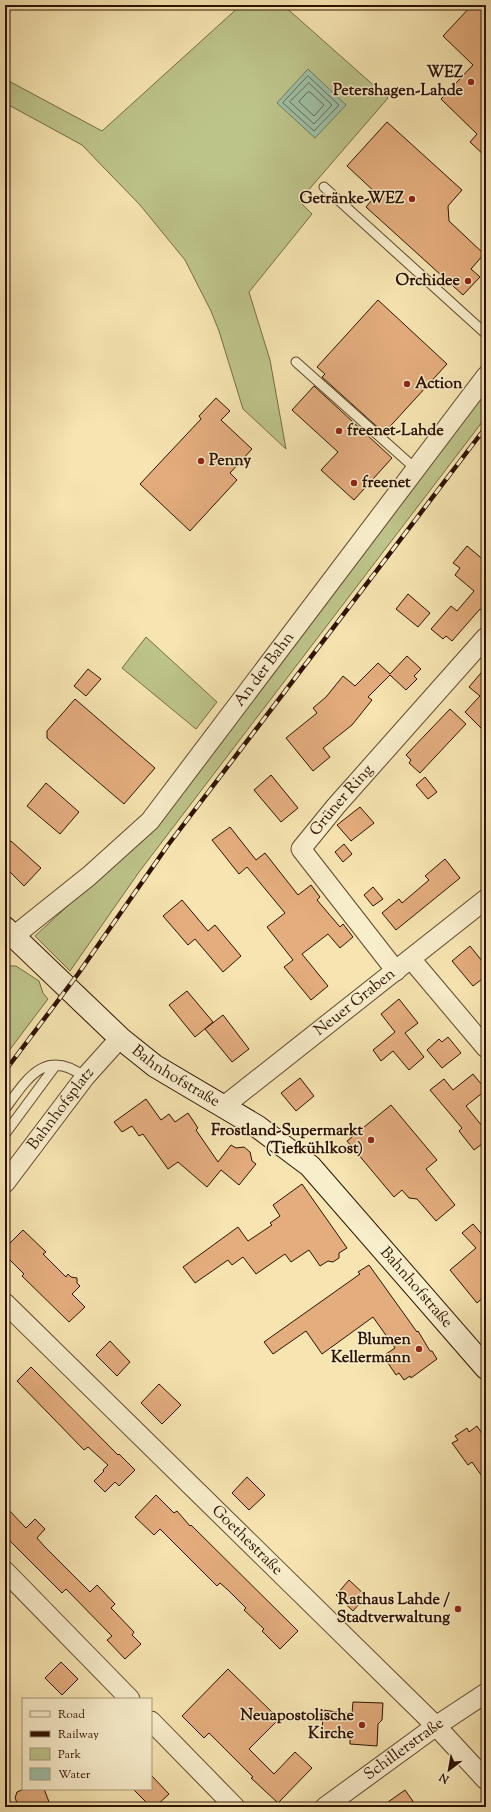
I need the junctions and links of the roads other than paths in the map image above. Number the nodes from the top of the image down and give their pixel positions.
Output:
1 (324, 187) dead end
2 (486, 334) edge
3 (296, 362) dead end
4 (486, 376) edge
5 (417, 470) junction
6 (486, 637) edge
7 (486, 899) edge
8 (8, 935) edge
9 (411, 959) junction
10 (396, 971) junction
11 (120, 1038) junction
12 (486, 1048) edge
13 (56, 1065) junction
14 (85, 1077) junction
15 (224, 1106) junction
16 (5, 1109) edge
17 (5, 1134) edge
18 (5, 1183) edge
19 (5, 1303) edge
20 (486, 1368) edge
21 (5, 1571) edge
22 (486, 1693) edge
23 (129, 1698) edge
24 (152, 1721) edge
25 (436, 1726) junction
26 (486, 1780) edge
27 (236, 1807) edge
28 (324, 1807) edge

1 - 2 lane
3 - 5 lane
4 - 5 street, An der Bahn
5 - 8 street, An der Bahn
6 - 10 street, Grüner Ring
7 - 9 street, Neuer Graben
8 - 11 street, Bahnhofstraße
9 - 10 street, Neuer Graben
9 - 12 street
10 - 15 street, Neuer Graben
11 - 14 street, Bahnhofsplatz
11 - 15 street, Bahnhofstraße
13 - 14 lane
13 - 16 lane
13 - 17 lane
14 - 18 street, Bahnhofsplatz
15 - 20 street, Bahnhofstraße
19 - 25 street, Goethestraße
21 - 23 street
22 - 25 street, Schillerstraße
24 - 27 street
25 - 26 street, Goethestraße
25 - 28 street, Schillerstraße

